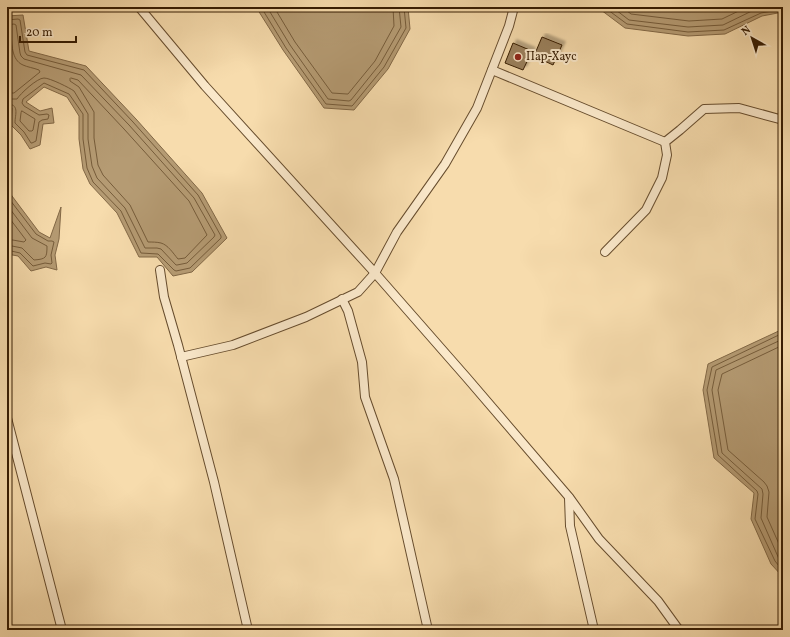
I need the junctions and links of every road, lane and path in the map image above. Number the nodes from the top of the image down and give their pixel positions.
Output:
1 (139, 7) edge
2 (514, 7) edge
3 (492, 70) junction
4 (783, 120) edge
5 (665, 142) junction
6 (605, 252) dead end
7 (160, 270) dead end
8 (375, 273) junction
9 (342, 299) junction
10 (182, 357) junction
11 (7, 418) edge
12 (569, 497) junction
13 (62, 630) edge
14 (248, 630) edge
15 (428, 630) edge
16 (594, 630) edge
17 (679, 630) edge

1 - 8 lane
2 - 3 lane
3 - 5 lane
3 - 8 lane
4 - 5 lane
5 - 6 lane
7 - 10 lane
8 - 9 lane
8 - 12 lane
9 - 10 lane
9 - 15 lane
10 - 14 lane
11 - 13 lane
12 - 16 lane
12 - 17 lane

